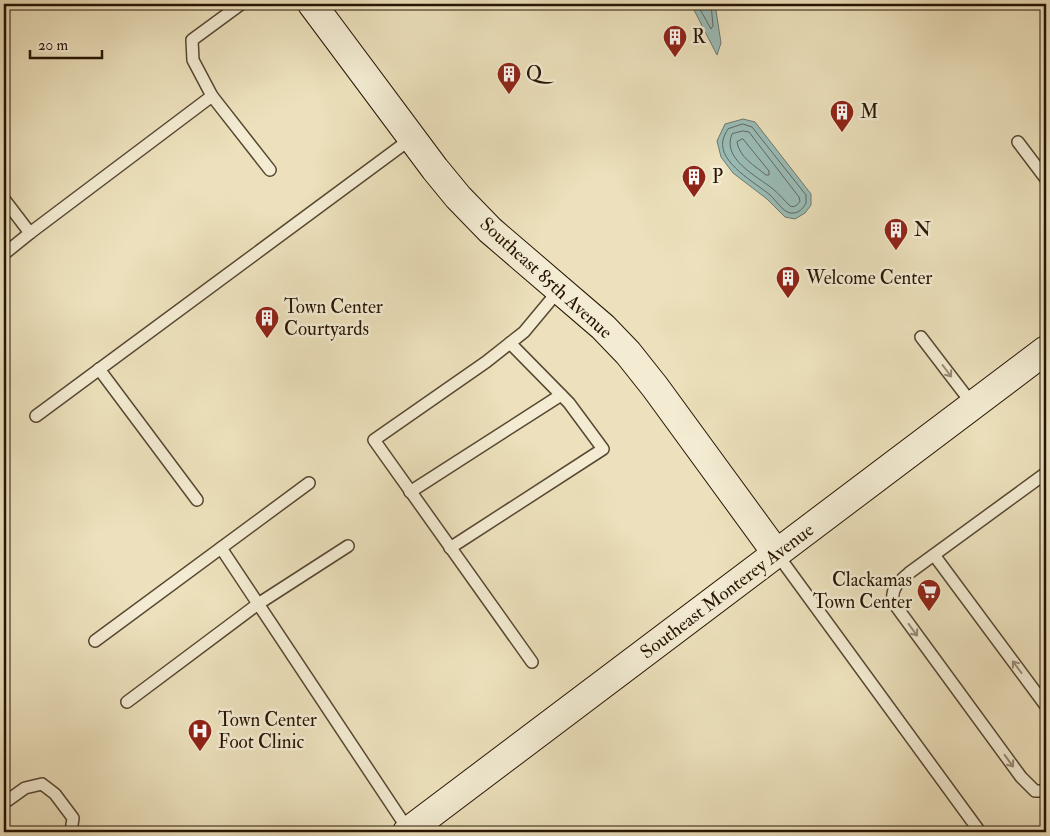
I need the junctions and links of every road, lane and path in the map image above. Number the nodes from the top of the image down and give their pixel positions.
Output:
1 (241, 4) edge
2 (312, 4) edge
3 (212, 96) junction
4 (412, 138) junction
5 (1018, 142) dead end
6 (270, 170) dead end
7 (1046, 179) edge
8 (4, 199) edge
9 (30, 233) junction
10 (4, 254) edge
11 (559, 290) junction
12 (921, 337) dead end
13 (510, 343) junction
14 (1046, 350) edge
15 (100, 369) junction
16 (561, 395) junction
17 (973, 405) junction
18 (36, 416) dead end
19 (1046, 473) edge
20 (309, 483) dead end
21 (410, 492) junction
22 (197, 500) dead end
23 (348, 546) dead end
24 (221, 548) junction
25 (450, 548) junction
26 (777, 554) junction
27 (934, 555) junction
28 (258, 604) junction
29 (95, 641) dead end
30 (532, 662) dead end
31 (127, 702) dead end
32 (1046, 706) edge
33 (1046, 791) edge
34 (4, 803) edge
35 (408, 831) edge
36 (71, 832) edge
37 (980, 832) edge

1 - 3 lane
2 - 4 main road, Southeast 85th Avenue
3 - 6 lane
3 - 9 lane
4 - 11 main road, Southeast 85th Avenue
4 - 15 lane
5 - 7 lane
8 - 9 lane
9 - 10 lane
11 - 13 lane
11 - 26 main road, Southeast 85th Avenue
12 -> 17 lane
13 - 16 lane
13 - 21 lane
14 - 17 main road, Southeast Monterey Avenue
15 - 18 lane
15 - 22 lane
16 - 21 lane
16 - 25 lane
17 - 26 main road, Southeast Monterey Avenue
19 - 27 lane
20 - 24 lane
21 - 25 lane
23 - 28 lane
24 - 28 lane
24 - 29 lane
25 - 30 lane
26 - 35 main road, Southeast Monterey Avenue
26 - 37 lane
32 -> 27 lane
27 -> 33 lane
28 - 31 lane
28 - 35 lane
34 - 36 lane

